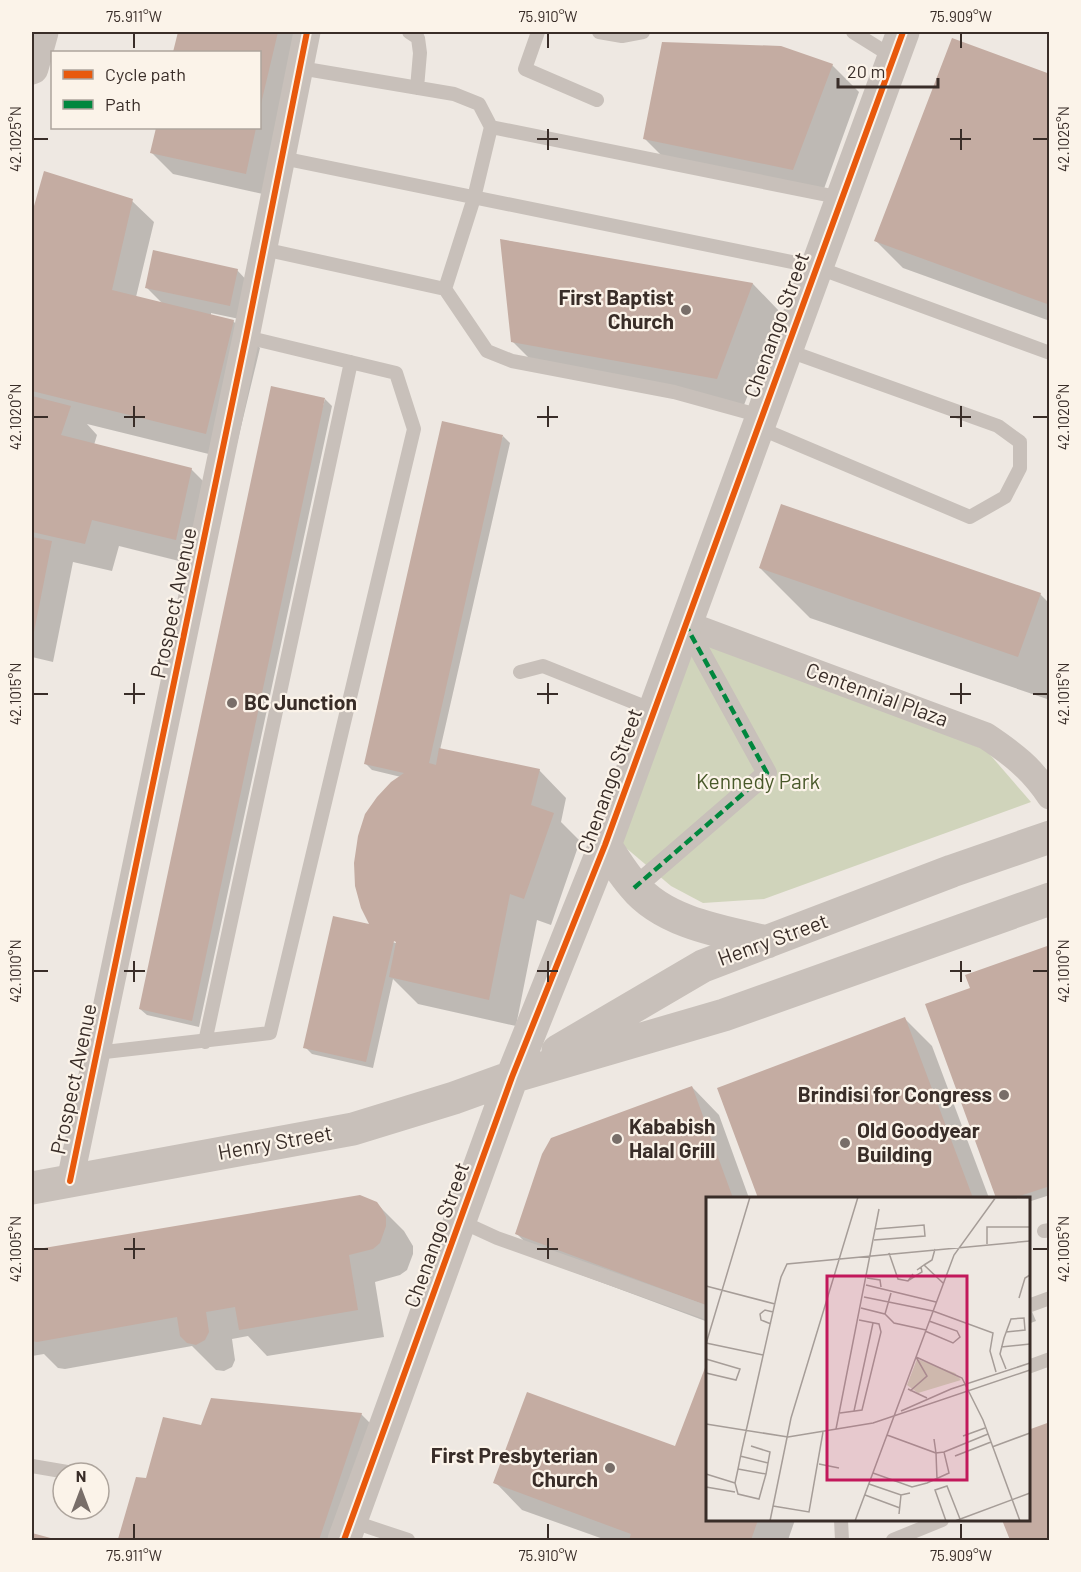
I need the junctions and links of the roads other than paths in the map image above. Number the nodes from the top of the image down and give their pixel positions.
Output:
1 (42, 32) edge
2 (307, 32) edge
3 (409, 32) edge
4 (538, 32) edge
5 (599, 32) edge
6 (643, 32) edge
7 (853, 32) edge
8 (624, 34) edge
9 (898, 44) edge
10 (32, 68) edge
11 (300, 68) junction
12 (417, 88) junction
13 (597, 100) dead end
14 (491, 127) junction
15 (282, 158) junction
16 (474, 198) junction
17 (842, 198) junction
18 (263, 249) junction
19 (816, 267) junction
20 (445, 289) junction
21 (246, 337) junction
22 (786, 350) junction
23 (1050, 354) edge
24 (351, 362) junction
25 (759, 421) junction
26 (685, 624) junction
27 (520, 672) dead end
28 (653, 710) junction
29 (1050, 796) edge
30 (1050, 837) edge
31 (605, 845) junction
32 (634, 888) junction
33 (1050, 899) edge
34 (767, 942) junction
35 (205, 1042) junction
36 (96, 1053) junction
37 (512, 1077) junction
38 (70, 1181) junction
39 (32, 1188) edge
40 (460, 1221) junction
41 (1050, 1298) edge
42 (1030, 1306) edge
43 (706, 1312) edge
44 (1050, 1359) edge
45 (1030, 1367) edge
46 (32, 1466) edge
47 (51, 1469) edge
48 (842, 1521) edge
49 (940, 1521) edge
50 (347, 1531) edge
51 (408, 1540) edge
52 (842, 1540) edge
53 (893, 1540) edge

1 - 10 street
2 - 11 street, Prospect Avenue
3 - 12 lane
4 - 13 lane
5 - 8 lane
6 - 8 lane
7 - 9 lane
9 - 17 street, Chenango Street
11 - 12 lane
11 - 15 street, Prospect Avenue
12 - 14 lane
14 - 16 lane
14 - 17 lane
15 - 16 lane
15 - 18 street, Prospect Avenue
16 - 19 lane
16 - 20 lane
17 - 19 street, Chenango Street
18 - 20 lane
18 - 21 street, Prospect Avenue
19 - 22 street, Chenango Street
19 - 23 lane
20 - 25 lane
21 - 24 lane
21 - 36 street, Prospect Avenue
22 - 25 street, Chenango Street
22 - 25 lane
24 - 35 lane
24 - 35 lane
25 - 26 street, Chenango Street
26 - 28 street, Chenango Street
26 - 29 street, Centennial Plaza
26 - 32 street
27 - 28 lane
28 - 31 street, Chenango Street
30 - 34 street, Henry Street
31 - 32 street
31 - 37 street, Chenango Street
32 - 34 street
33 - 37 street, Henry Street
34 - 37 street, Henry Street
35 - 36 lane
36 - 38 street, Prospect Avenue
37 - 38 street, Henry Street
37 - 40 street, Chenango Street
38 - 39 street, Henry Street
40 - 43 lane
40 - 50 street, Chenango Street
41 - 42 lane
44 - 45 lane
46 - 47 lane
48 - 52 lane
49 - 53 lane
50 - 51 lane

